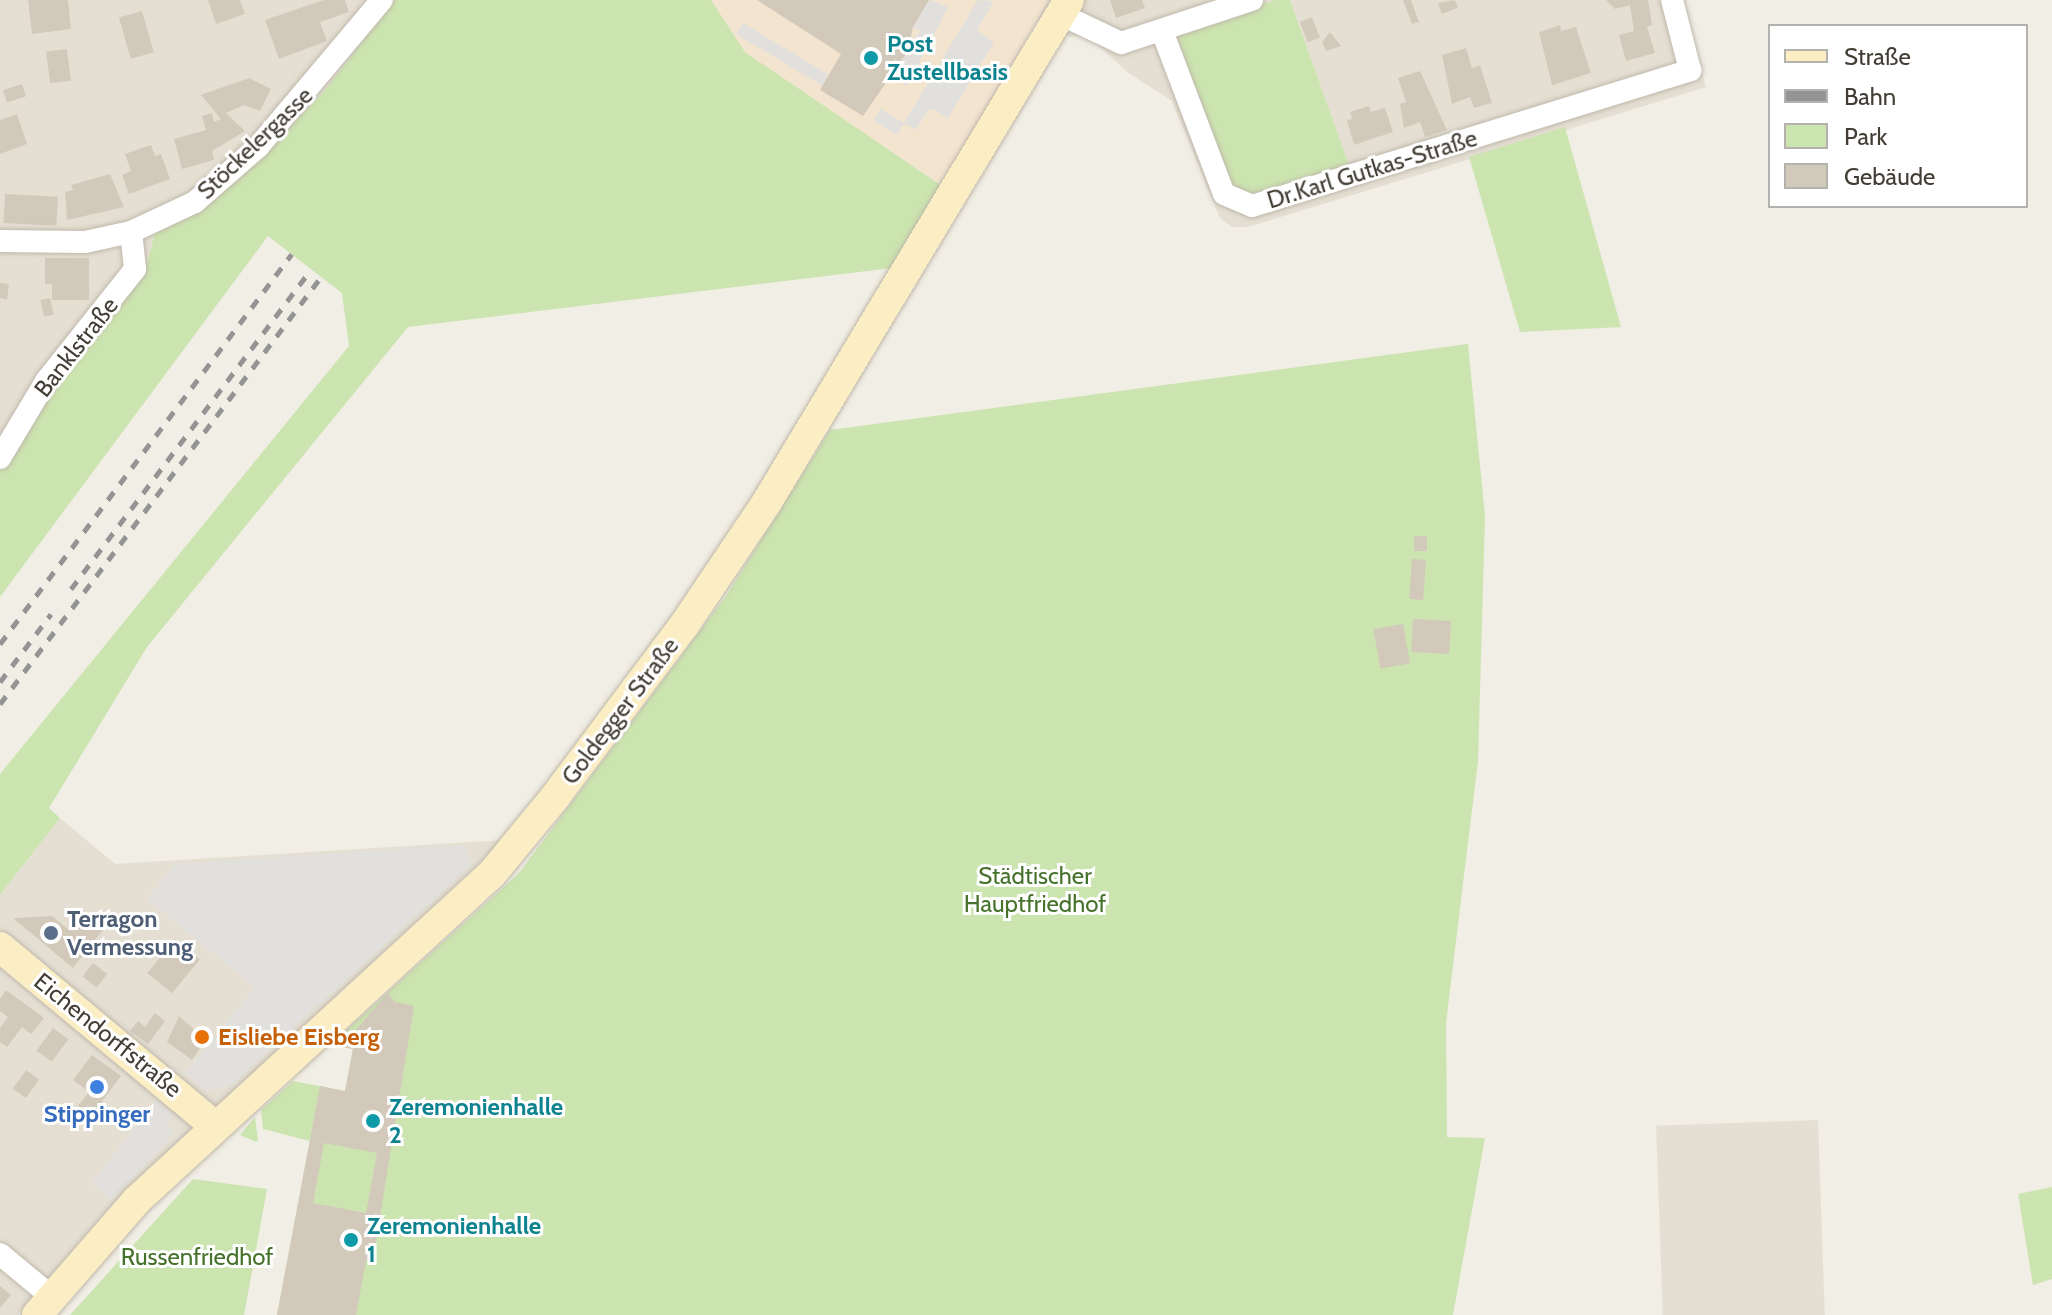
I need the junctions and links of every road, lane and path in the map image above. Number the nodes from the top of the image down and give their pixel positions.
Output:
1 (382, 0) edge
2 (1252, 0) edge
3 (1672, 0) edge
4 (1064, 7) edge
5 (1162, 31) junction
6 (131, 232) junction
7 (0, 241) edge
8 (0, 458) edge
9 (0, 947) edge
10 (214, 1125) junction
11 (0, 1254) edge
12 (45, 1306) edge

1 - 6 street, Stöckelergasse
2 - 5 street
3 - 5 street, Dr.Karl Gutkas-Straße
4 - 5 street
4 - 10 street, Goldegger Straße
6 - 7 street, Stöckelergasse
6 - 8 street, Banklstraße
9 - 10 street, Eichendorffstraße
10 - 12 street, Goldegger Straße
11 - 12 street

